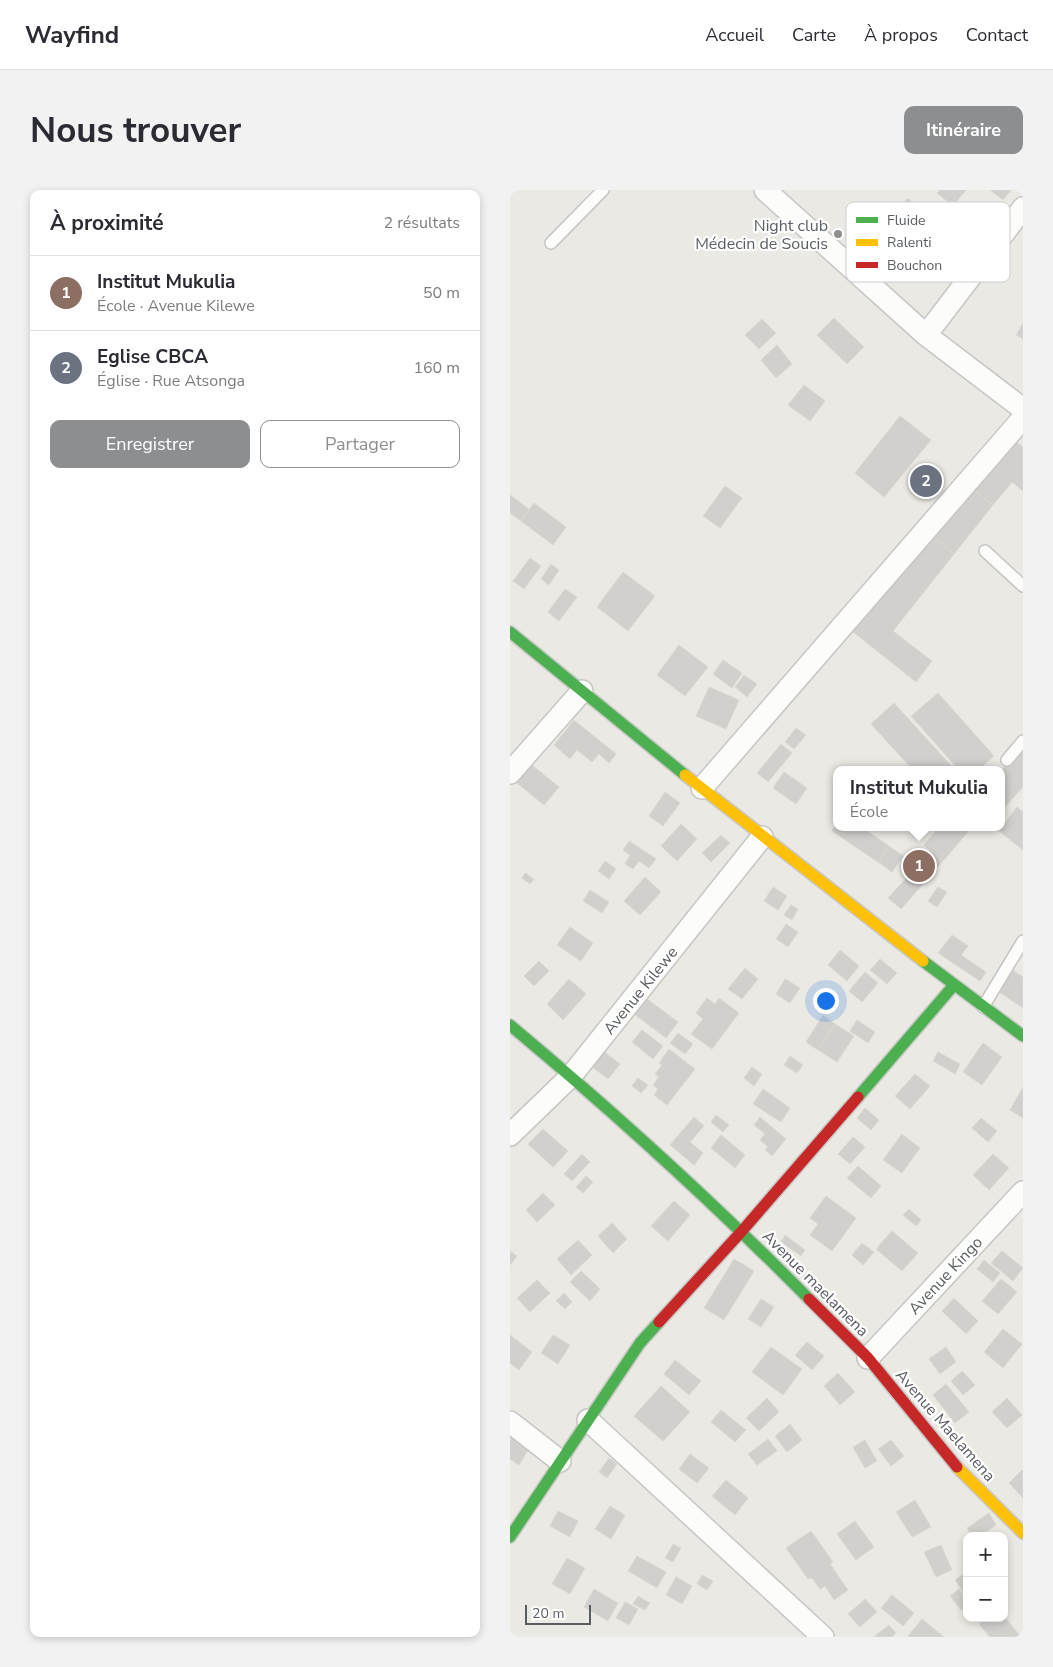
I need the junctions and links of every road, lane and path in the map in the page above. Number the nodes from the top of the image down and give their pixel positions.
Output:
1 (603, 190) edge
2 (765, 190) edge
3 (1023, 208) edge
4 (1010, 225) edge
5 (551, 243) dead end
6 (846, 263) edge
7 (867, 282) edge
8 (966, 282) edge
9 (926, 335) junction
10 (1023, 410) edge
11 (1023, 418) edge
12 (985, 551) dead end
13 (1023, 586) edge
14 (510, 632) edge
15 (582, 691) junction
16 (1023, 741) edge
17 (1007, 760) dead end
18 (510, 773) edge
19 (702, 788) junction
20 (762, 837) junction
21 (1023, 941) edge
22 (954, 985) junction
23 (983, 1007) junction
24 (510, 1024) edge
25 (1023, 1036) edge
26 (571, 1076) junction
27 (510, 1135) edge
28 (1023, 1192) edge
29 (742, 1231) junction
30 (868, 1358) junction
31 (588, 1420) junction
32 (510, 1422) edge
33 (560, 1461) junction
34 (1023, 1533) edge
35 (510, 1537) edge
36 (823, 1637) edge

1 - 5 lane
2 - 6 street
3 - 4 street
7 - 9 street
8 - 9 street
9 - 10 street
11 - 19 street
12 - 13 lane
14 - 15 street
15 - 18 street
15 - 19 street
16 - 17 lane
19 - 20 street
20 - 22 street
20 - 26 street, Avenue Kilewe
21 - 23 lane
22 - 23 street
22 - 29 street
23 - 25 street
24 - 26 street, Avenue maelamena
26 - 27 street, Avenue Kilewe
26 - 29 street, Avenue maelamena
28 - 30 street, Avenue Kingo
29 - 30 street, Avenue maelamena
29 - 31 street
30 - 34 street, Avenue Maelamena
31 - 33 street
31 - 36 street
32 - 33 street
33 - 35 street

